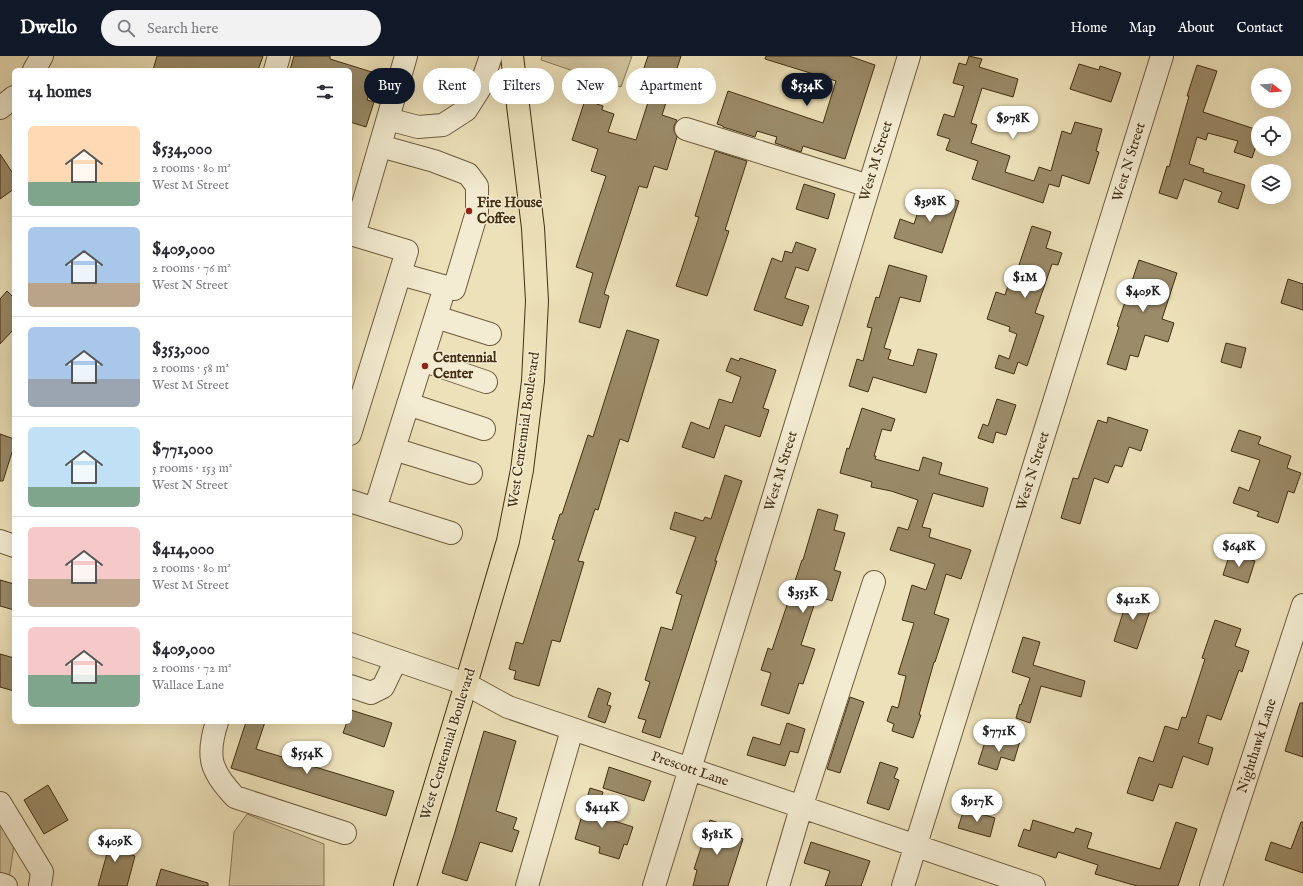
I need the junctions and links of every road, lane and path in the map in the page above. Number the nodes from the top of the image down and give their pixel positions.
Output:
1 (42, 56) edge
2 (279, 56) edge
3 (406, 56) edge
4 (490, 56) edge
5 (512, 56) edge
6 (909, 56) edge
7 (1162, 56) edge
8 (35, 68) edge
9 (276, 68) edge
10 (12, 99) edge
11 (0, 108) edge
12 (388, 119) junction
13 (686, 129) dead end
14 (380, 146) junction
15 (869, 186) junction
16 (400, 274) junction
17 (450, 288) junction
18 (436, 316) junction
19 (490, 334) dead end
20 (422, 360) junction
21 (486, 382) dead end
22 (408, 404) junction
23 (352, 428) edge
24 (484, 429) dead end
25 (394, 449) junction
26 (471, 473) dead end
27 (352, 501) edge
28 (375, 509) junction
29 (451, 533) dead end
30 (0, 541) edge
31 (12, 545) edge
32 (874, 582) dead end
33 (1303, 605) edge
34 (352, 645) edge
35 (396, 660) junction
36 (466, 684) junction
37 (352, 687) edge
38 (217, 724) edge
39 (572, 730) junction
40 (690, 769) junction
41 (0, 803) edge
42 (801, 808) junction
43 (345, 833) dead end
44 (915, 847) junction
45 (0, 884) edge
46 (6, 886) edge
47 (40, 886) edge
48 (405, 886) edge
49 (527, 886) edge
50 (654, 886) edge
51 (778, 886) edge
52 (903, 886) edge
53 (1034, 886) edge
54 (1211, 886) edge

1 - 8 street
2 - 9 street
3 - 12 street
4 - 12 street
5 - 36 main road, West Centennial Boulevard
6 - 15 street, West M Street
7 - 44 street, West N Street
10 - 11 street
12 - 14 street
13 - 15 street
14 - 16 street
14 - 17 street
15 - 40 street, West M Street
16 - 17 street
16 - 23 street
17 - 18 street
18 - 19 street
18 - 20 street
20 - 21 street
20 - 22 street
22 - 24 street
22 - 25 street
25 - 26 street
25 - 28 street
27 - 28 street
28 - 29 street
30 - 31 street
32 - 42 street
33 - 54 street, Nighthawk Lane
34 - 35 street, Prescott Lane
35 - 36 street, Prescott Lane
35 - 37 street
36 - 39 street, Prescott Lane
36 - 48 main road, West Centennial Boulevard
38 - 43 street
39 - 40 street, Prescott Lane
39 - 49 street
40 - 42 street, Prescott Lane
40 - 50 street, West M Street
41 - 47 street
42 - 44 street, Prescott Lane
42 - 51 street
44 - 52 street, West N Street
44 - 53 street, Prescott Lane
45 - 46 street

